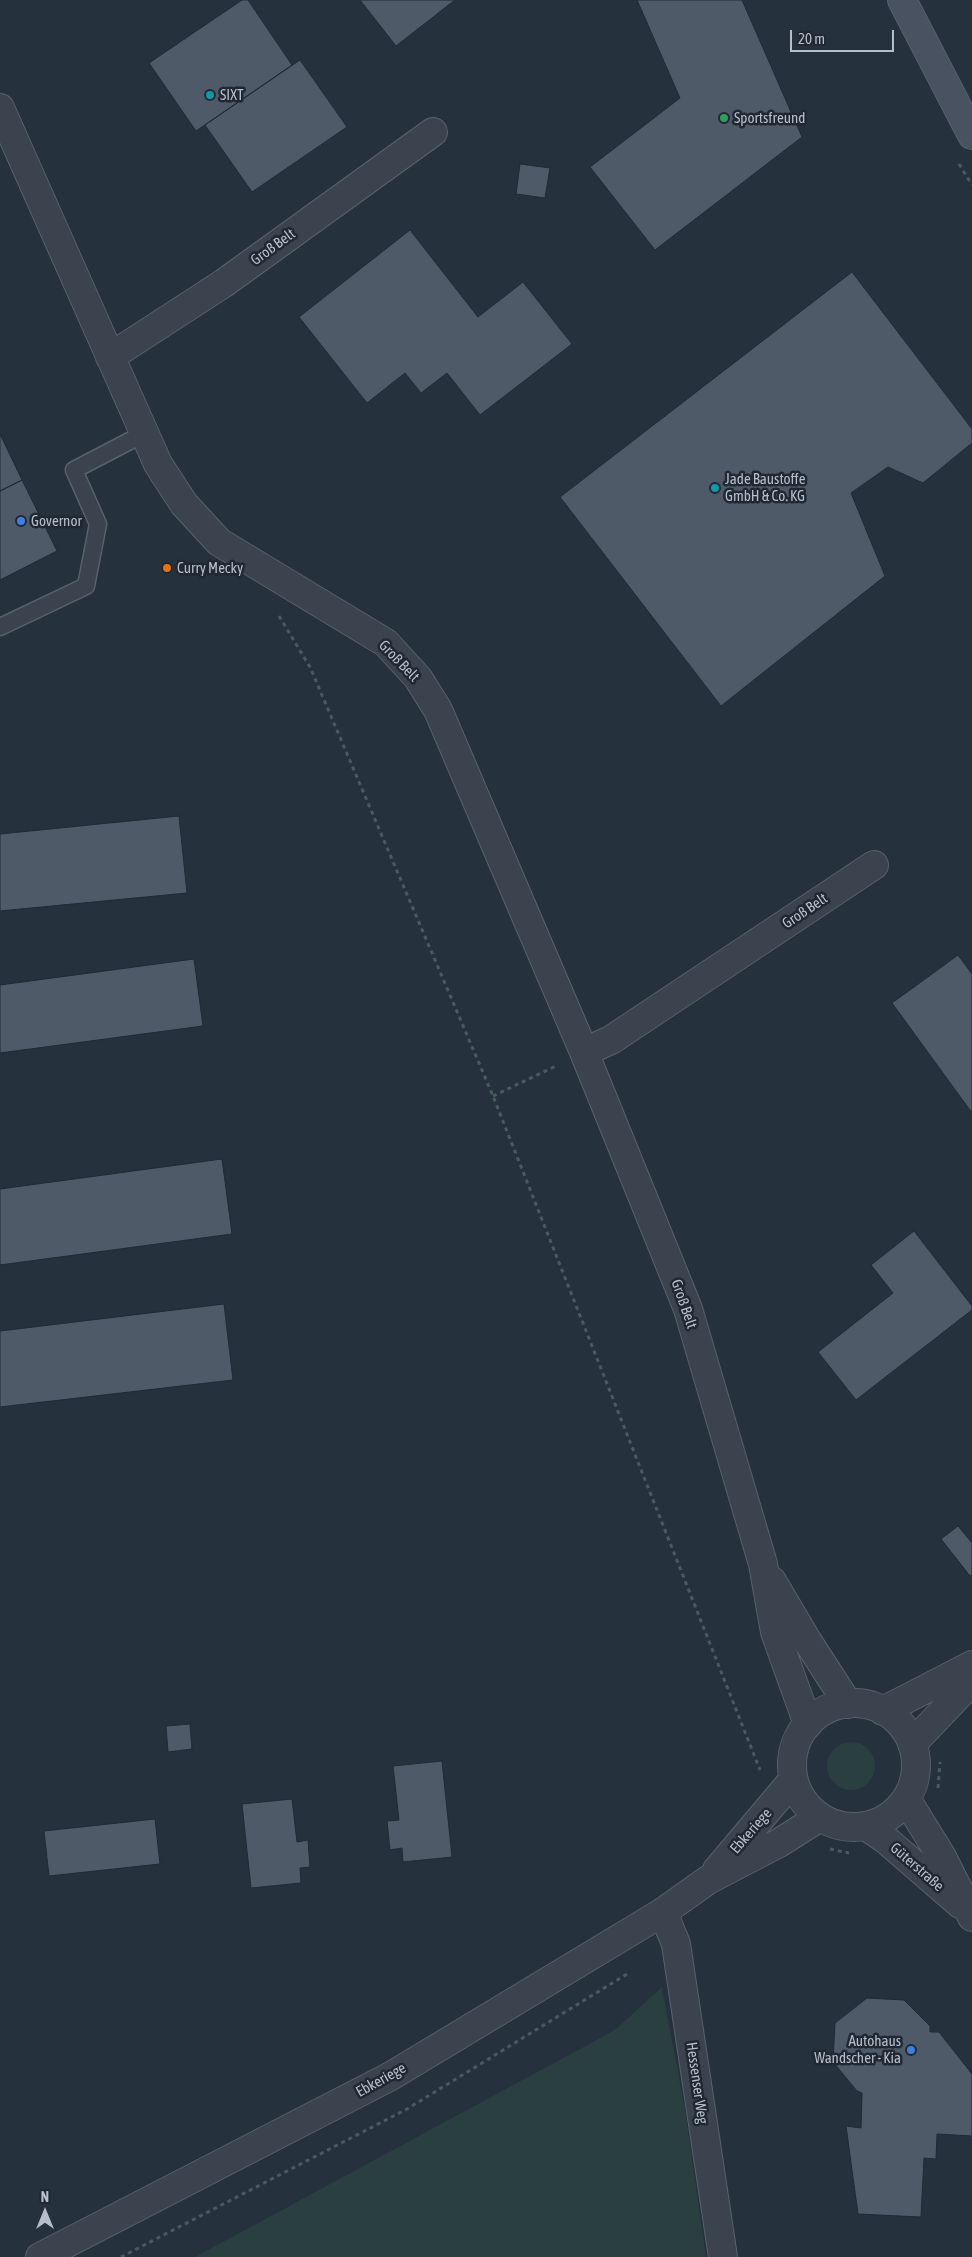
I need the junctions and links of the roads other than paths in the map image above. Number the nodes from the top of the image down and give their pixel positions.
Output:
1 (902, 0) edge
2 (0, 108) edge
3 (433, 132) dead end
4 (972, 135) edge
5 (110, 357) junction
6 (145, 433) junction
7 (0, 626) edge
8 (874, 865) dead end
9 (584, 1052) junction
10 (763, 1564) junction
11 (972, 1665) edge
12 (972, 1681) edge
13 (848, 1704) junction
14 (883, 1711) junction
15 (808, 1724) junction
16 (912, 1744) junction
17 (794, 1780) junction
18 (906, 1800) junction
19 (820, 1817) junction
20 (866, 1826) junction
21 (708, 1880) junction
22 (662, 1912) junction
23 (970, 1913) edge
24 (40, 2257) edge
25 (723, 2257) edge

1 - 4 main road
2 - 5 street, Groß Belt
3 - 5 street, Groß Belt
5 - 6 street, Groß Belt
6 - 7 lane
6 - 9 street, Groß Belt
8 - 9 street, Groß Belt
9 - 10 street, Groß Belt
10 - 13 street, Groß Belt
10 - 15 street, Groß Belt
11 - 14 street
12 - 16 street
13 - 14 street
13 - 15 street
14 - 16 street
15 - 17 street
16 - 18 street
17 - 19 street
17 - 21 street, Ebkeriege
18 - 20 street
18 - 23 street, Güterstraße
19 - 20 street
19 - 21 street, Ebkeriege
20 - 23 street, Güterstraße
21 - 22 street, Ebkeriege
22 - 24 street, Ebkeriege
22 - 25 street, Hessenser Weg

